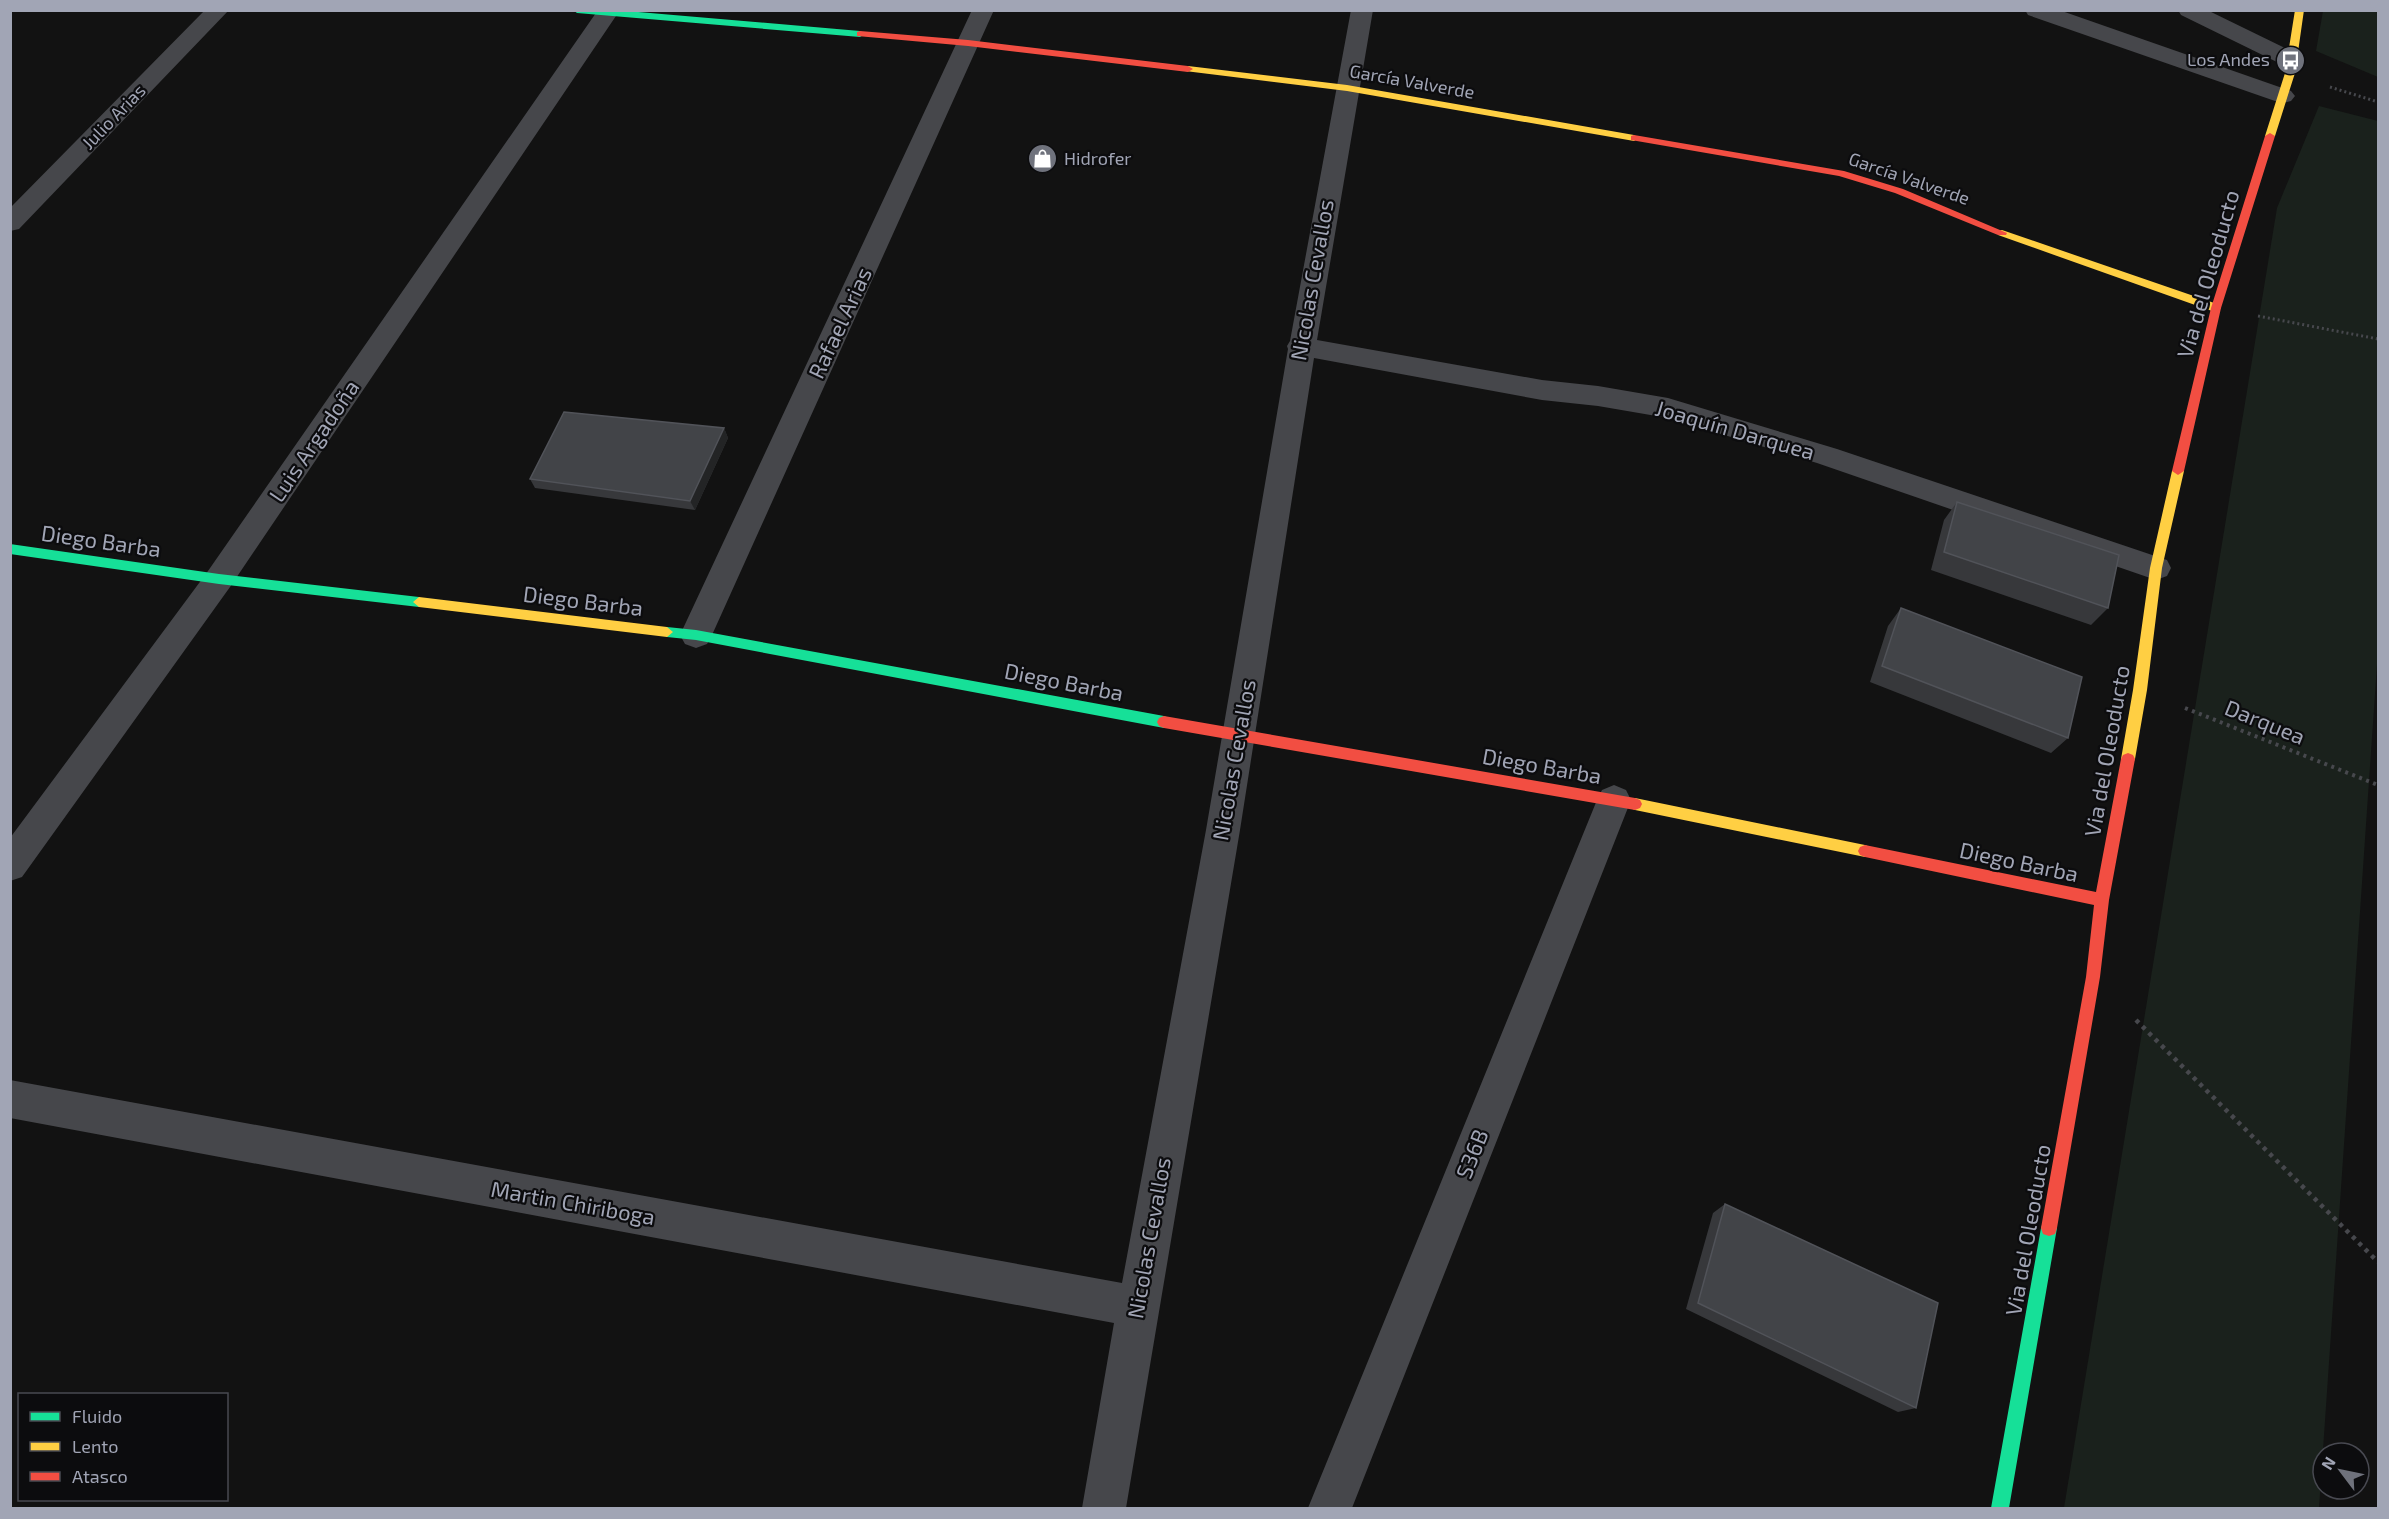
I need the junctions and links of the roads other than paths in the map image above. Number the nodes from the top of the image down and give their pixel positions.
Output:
1 (218, 10) edge
2 (577, 10) edge
3 (983, 10) edge
4 (1362, 10) edge
5 (2036, 10) edge
6 (2189, 10) edge
7 (2300, 10) edge
8 (608, 12) edge
9 (968, 43) junction
10 (2290, 66) junction
11 (1347, 88) junction
12 (2283, 96) junction
13 (10, 223) edge
14 (2216, 308) junction
15 (1300, 346) junction
16 (10, 549) edge
17 (2156, 568) junction
18 (219, 579) junction
19 (696, 635) junction
20 (1239, 736) junction
21 (1614, 800) junction
22 (10, 866) edge
23 (2102, 900) junction
24 (10, 1099) edge
25 (1136, 1306) junction
26 (1104, 1509) edge
27 (1330, 1509) edge
28 (2000, 1509) edge

1 - 13 street, Julio Arias
2 - 8 street, García Valverde
3 - 9 street, Rafael Arias
4 - 11 street, Nicolas Cevallos
5 - 12 street
6 - 10 street
7 - 10 street, Via del Oleoducto
8 - 9 street, García Valverde
8 - 18 street, Luis Argadoña
9 - 11 street, García Valverde
9 - 19 street, Rafael Arias
10 - 12 street, Via del Oleoducto
11 - 14 street, García Valverde
11 - 15 street, Nicolas Cevallos
12 - 14 street, Via del Oleoducto
14 - 17 street, Via del Oleoducto
15 - 17 street, Joaquín Darquea
15 - 20 street, Nicolas Cevallos
16 - 18 street, Diego Barba
17 - 23 street, Via del Oleoducto
18 - 19 street, Diego Barba
18 - 22 street, Luis Argadoña
19 - 20 street, Diego Barba
20 - 21 street, Diego Barba
20 - 25 street, Nicolas Cevallos
21 - 23 street, Diego Barba
21 - 27 street, S36B
23 - 28 street, Via del Oleoducto
24 - 25 street, Martin Chiriboga
25 - 26 street, Nicolas Cevallos

